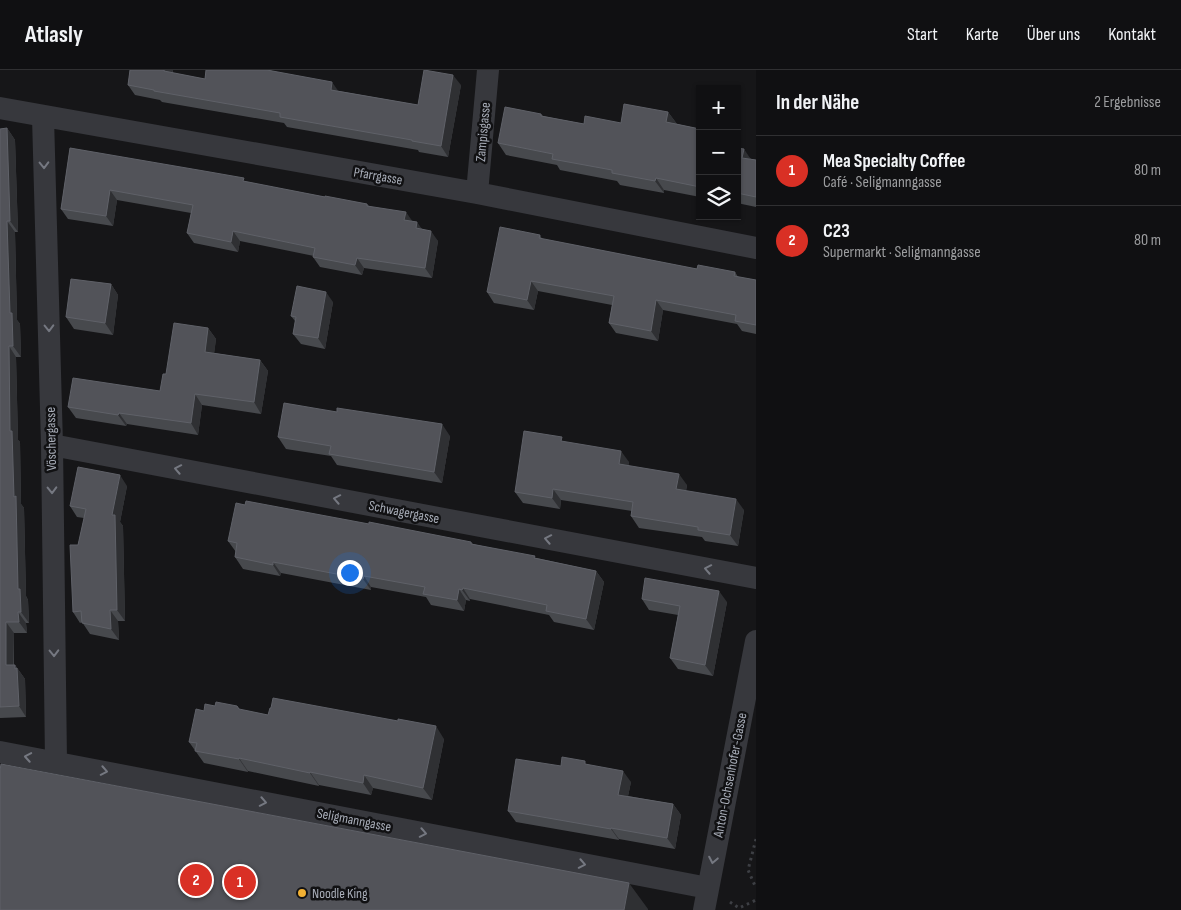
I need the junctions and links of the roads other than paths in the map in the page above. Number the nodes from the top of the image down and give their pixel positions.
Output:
1 (488, 70) edge
2 (0, 108) edge
3 (43, 117) junction
4 (477, 193) junction
5 (756, 248) edge
6 (52, 445) junction
7 (756, 578) edge
8 (756, 641) edge
9 (0, 752) edge
10 (56, 762) junction
11 (708, 888) junction
12 (704, 910) edge

1 - 4 street, Zampisgasse
2 - 3 street, Pfarrgasse
3 - 4 street, Pfarrgasse
3 -> 6 street, Vöschergasse
4 - 5 street, Pfarrgasse
7 -> 6 street, Schwagergasse
6 -> 10 street, Vöschergasse
8 -> 11 street, Anton-Ochsenhofer-Gasse
10 -> 9 street, Seligmanngasse
10 -> 11 street, Seligmanngasse
11 - 12 street, Anton-Ochsenhofer-Gasse

